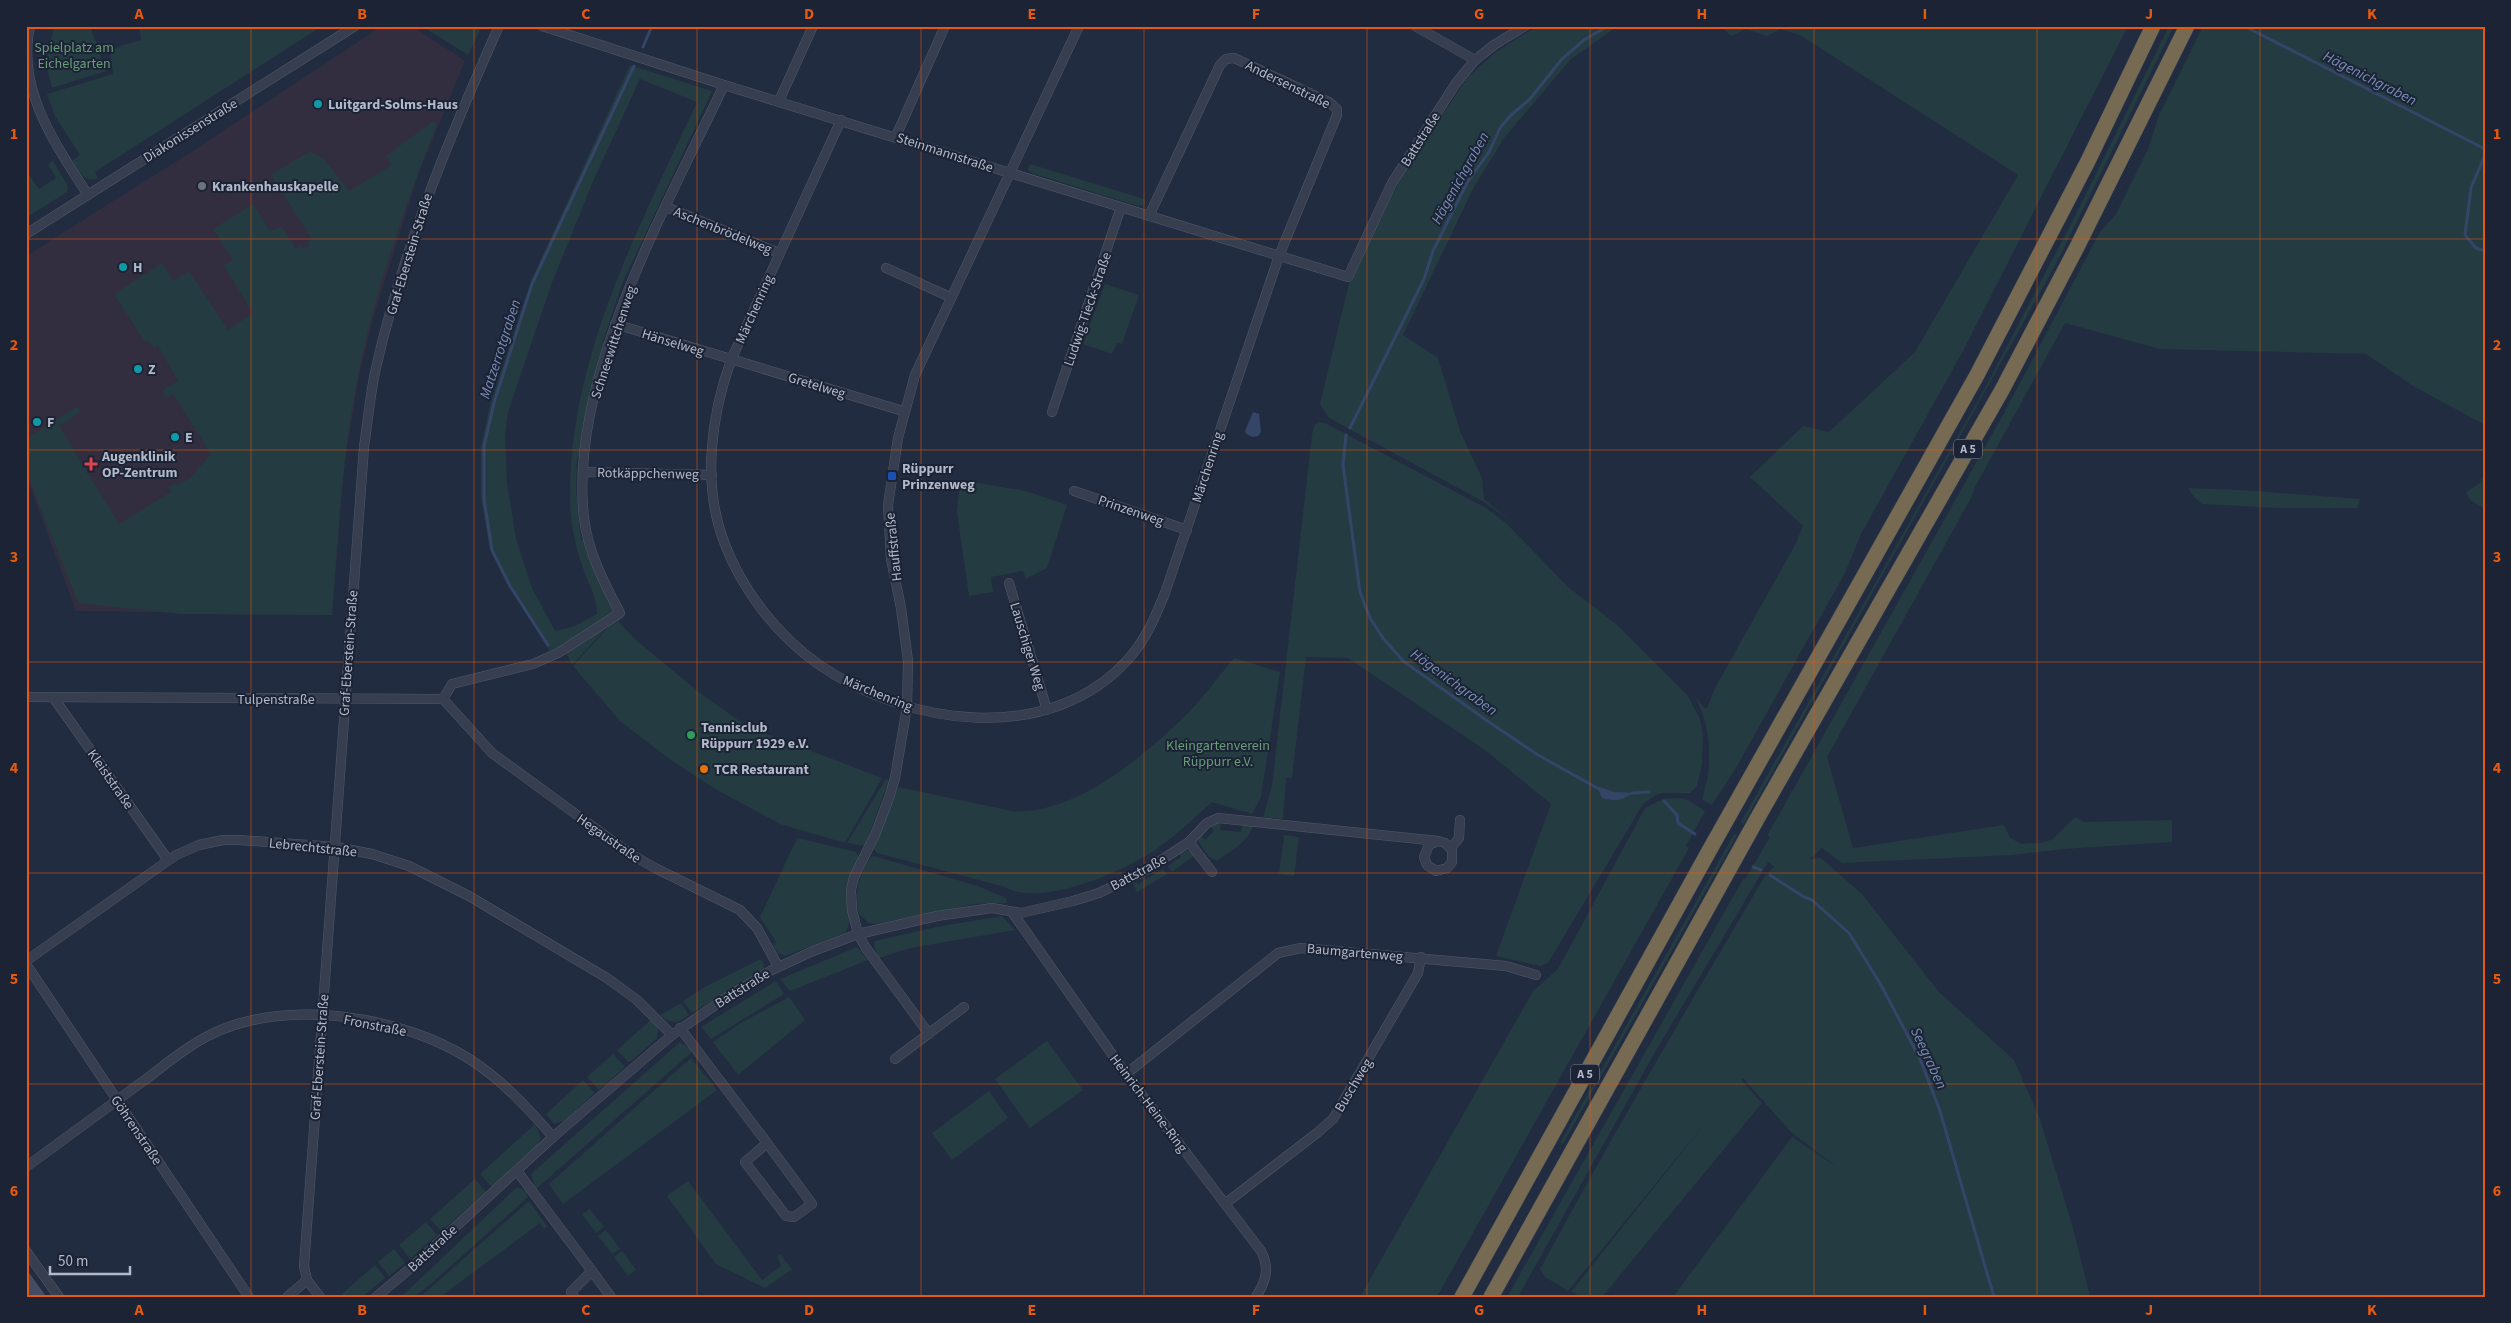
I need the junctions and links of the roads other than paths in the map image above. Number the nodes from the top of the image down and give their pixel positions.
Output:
1 (30, 26) edge
2 (354, 26) edge
3 (499, 26) edge
4 (542, 26) edge
5 (813, 26) edge
6 (945, 26) edge
7 (1079, 26) edge
8 (1415, 26) edge
9 (1525, 26) edge
10 (2153, 26) edge
11 (2187, 26) edge
12 (1475, 60) junction
13 (724, 85) junction
14 (779, 101) junction
15 (841, 120) junction
16 (896, 136) junction
17 (1008, 172) junction
18 (88, 195) junction
19 (666, 207) junction
20 (1121, 207) junction
21 (1149, 216) junction
22 (26, 234) edge
23 (779, 253) junction
24 (1279, 256) junction
25 (886, 268) dead end
26 (1348, 277) joint
27 (950, 297) junction
28 (615, 324) junction
29 (731, 360) junction
30 (903, 411) junction
31 (1052, 412) dead end
32 (584, 472) junction
33 (712, 475) junction
34 (1074, 491) dead end
35 (1187, 530) junction
36 (1009, 583) dead end
37 (26, 697) edge
38 (53, 697) junction
39 (345, 699) junction
40 (443, 699) junction
41 (906, 707) junction
42 (1047, 710) junction
43 (1460, 820) dead end
44 (1438, 841) junction
45 (1189, 842) junction
46 (336, 847) junction
47 (1451, 848) junction
48 (168, 860) junction
49 (1212, 872) dead end
50 (1012, 912) junction
51 (858, 934) junction
52 (1421, 957) junction
53 (26, 963) edge
54 (778, 966) junction
55 (1536, 975) dead end
56 (964, 1007) dead end
57 (322, 1016) junction
58 (680, 1028) junction
59 (672, 1034) junction
60 (929, 1034) junction
61 (896, 1059) dead end
62 (1126, 1074) junction
63 (117, 1100) junction
64 (553, 1137) junction
65 (768, 1144) junction
66 (26, 1167) edge
67 (516, 1171) junction
68 (1226, 1203) junction
69 (26, 1251) edge
70 (592, 1271) junction
71 (26, 1279) edge
72 (307, 1280) junction
73 (39, 1297) edge
74 (59, 1297) edge
75 (249, 1297) edge
76 (287, 1297) edge
77 (320, 1297) edge
78 (376, 1297) edge
79 (574, 1297) edge
80 (611, 1297) edge
81 (1256, 1297) edge
82 (1462, 1297) edge
83 (1492, 1297) edge

1 - 18 street
2 - 18 street, Diakonissenstraße
3 - 39 street, Graf-Eberstein-Straße
4 - 13 street, Steinmannstraße
5 - 14 street
6 - 16 street
7 - 17 street, Hauffstraße
8 - 12 street
9 - 12 street, Battstraße
10 - 82 highway, A 5
11 - 83 highway, A 5
12 - 26 street, Battstraße
13 - 14 street, Steinmannstraße
13 - 19 street, Schneewittchenweg
14 - 15 street, Steinmannstraße
15 - 16 street, Steinmannstraße
15 - 23 street, Märchenring
16 - 17 street, Steinmannstraße
17 - 20 street, Steinmannstraße
17 - 27 street, Hauffstraße
18 - 22 street, Diakonissenstraße
19 - 23 street, Aschenbrödelweg
19 - 28 street, Schneewittchenweg
20 - 21 street, Steinmannstraße
20 - 31 street, Ludwig-Tieck-Straße
21 - 24 street, Steinmannstraße
21 - 24 street, Andersenstraße
23 - 29 street, Märchenring
24 - 26 street, Steinmannstraße
24 - 35 street, Märchenring
25 - 27 street
27 - 30 street, Hauffstraße
28 - 29 street, Hänselweg
28 - 32 street, Schneewittchenweg
29 - 30 street, Gretelweg
29 - 33 street, Märchenring
30 - 41 street, Hauffstraße
32 - 33 street, Rotkäppchenweg
32 - 40 street, Schneewittchenweg
33 - 41 street, Märchenring
34 - 35 street, Prinzenweg
35 - 42 street, Märchenring
36 - 42 street, Lauschiger Weg
37 - 38 street, Tulpenstraße
38 - 39 street, Tulpenstraße
38 - 48 street, Kleiststraße
39 - 40 street, Tulpenstraße
39 - 46 street, Graf-Eberstein-Straße
40 - 54 street, Hegaustraße
41 - 42 street, Märchenring
41 - 51 street, Hauffstraße
43 - 47 street
44 - 45 street, Battstraße
44 - 47 street
44 - 47 street
45 - 49 street
45 - 50 street, Battstraße
46 - 48 street, Lebrechtstraße
46 - 57 street, Graf-Eberstein-Straße
46 - 59 street, Lebrechtstraße
48 - 53 street, Lebrechtstraße
50 - 51 street, Battstraße
50 - 62 street, Heinrich-Heine-Ring
51 - 54 street, Battstraße
51 - 60 street, Hauffstraße
52 - 55 street, Baumgartenweg
52 - 62 street, Baumgartenweg
52 - 68 street, Buschweg
53 - 63 street, Göhrenstraße
54 - 58 street, Battstraße
56 - 60 street
57 - 63 street, Fronstraße
57 - 64 street, Fronstraße
57 - 72 street, Graf-Eberstein-Straße
58 - 59 street, Battstraße
58 - 65 street
59 - 64 street, Battstraße
60 - 61 street
62 - 68 street, Heinrich-Heine-Ring
63 - 66 street, Fronstraße
63 - 75 street, Göhrenstraße
64 - 67 street, Battstraße
65 - 65 street
67 - 70 street
67 - 78 street, Battstraße
68 - 81 street, Heinrich-Heine-Ring
69 - 74 street
70 - 79 street
70 - 80 street
71 - 73 main road
72 - 76 street
72 - 77 street

